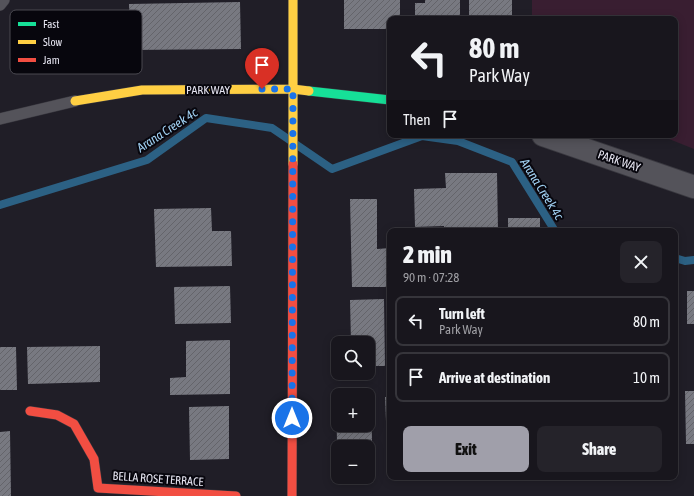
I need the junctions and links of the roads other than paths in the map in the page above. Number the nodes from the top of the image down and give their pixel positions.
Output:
1 (4, 0) edge
2 (293, 0) edge
3 (0, 5) edge
4 (293, 89) junction
5 (387, 100) edge
6 (75, 101) joint
7 (0, 119) edge
8 (552, 138) edge
9 (694, 187) edge
10 (30, 411) dead end
11 (236, 496) edge
12 (292, 496) edge

1 - 3 lane
2 - 4 street
4 - 5 street, PARK WAY
4 - 6 street, PARK WAY
4 - 12 street
6 - 7 lane
8 - 9 street, PARK WAY
10 - 11 street, BELLA ROSE TERRACE

